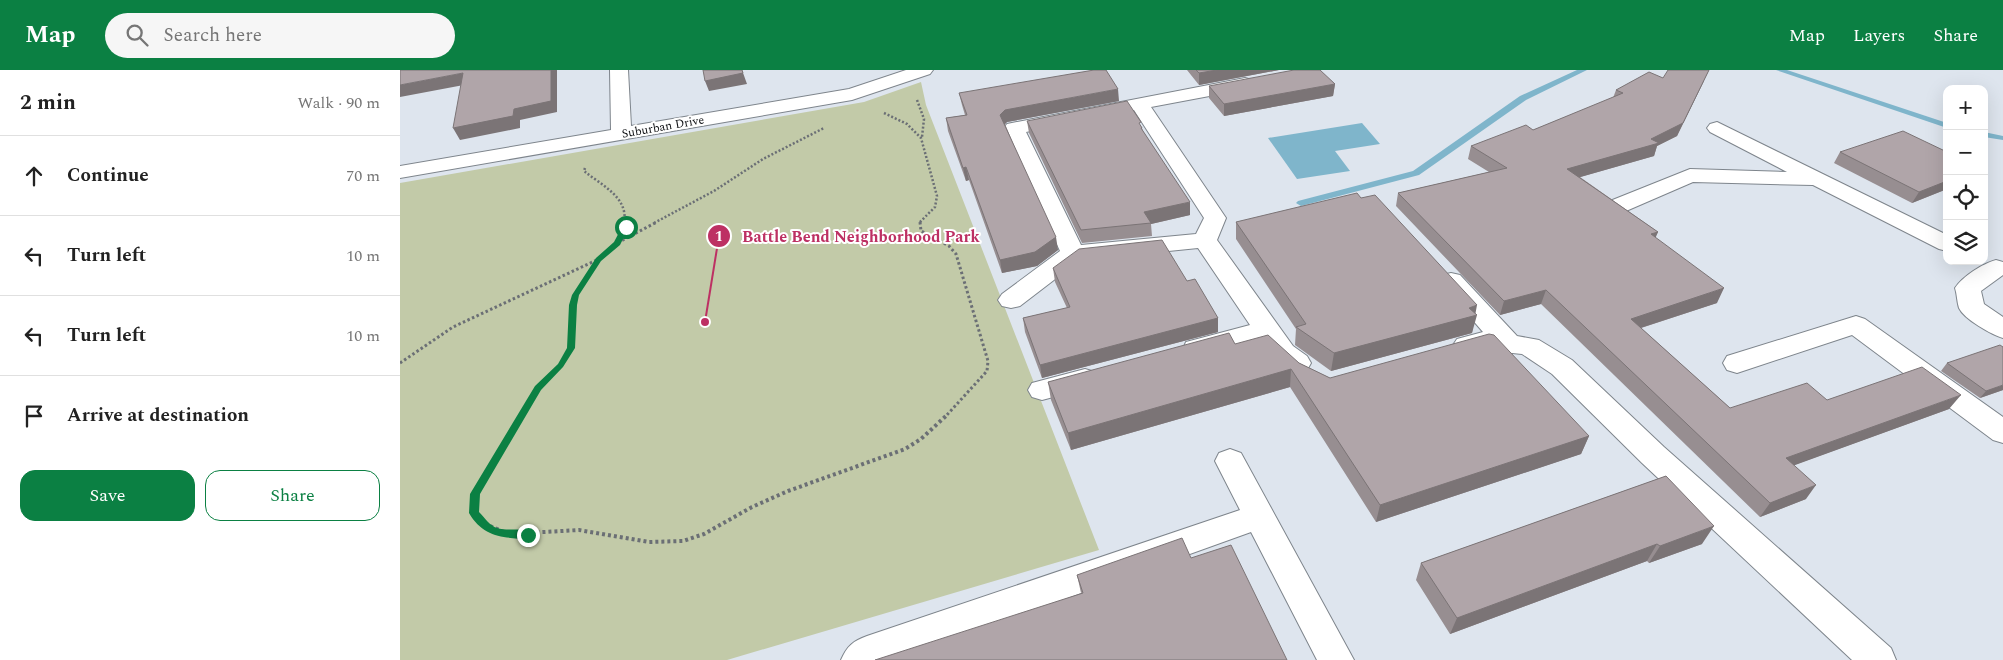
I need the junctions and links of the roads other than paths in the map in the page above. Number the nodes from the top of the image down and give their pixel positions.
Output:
1 (619, 70) edge
2 (924, 70) edge
3 (1260, 81) edge
4 (1139, 103) junction
5 (1717, 128) dead end
6 (621, 134) junction
7 (400, 172) edge
8 (1820, 180) junction
9 (1618, 206) edge
10 (1204, 240) junction
11 (1943, 242) edge
12 (1073, 253) junction
13 (1437, 267) edge
14 (1994, 267) edge
15 (1011, 300) dead end
16 (2003, 329) edge
17 (1266, 330) junction
18 (1510, 344) junction
19 (1446, 351) edge
20 (1173, 355) edge
21 (1737, 362) dead end
22 (1108, 373) edge
23 (1319, 379) edge
24 (1042, 390) dead end
25 (2003, 432) edge
26 (1230, 460) dead end
27 (1260, 516) junction
28 (858, 660) edge
29 (1336, 660) edge
30 (1878, 660) edge

1 - 6 street
2 - 6 street, Suburban Drive
3 - 4 street
4 - 10 street
4 - 12 street
5 - 8 street
6 - 7 street, Suburban Drive
8 - 9 street
8 - 11 street
10 - 12 street
10 - 17 street
12 - 15 street
13 - 18 street
14 - 16 street
17 - 20 street
17 - 23 street
18 - 19 street
18 - 30 street
21 - 25 street
22 - 24 street
26 - 27 street
27 - 28 street
27 - 29 street

